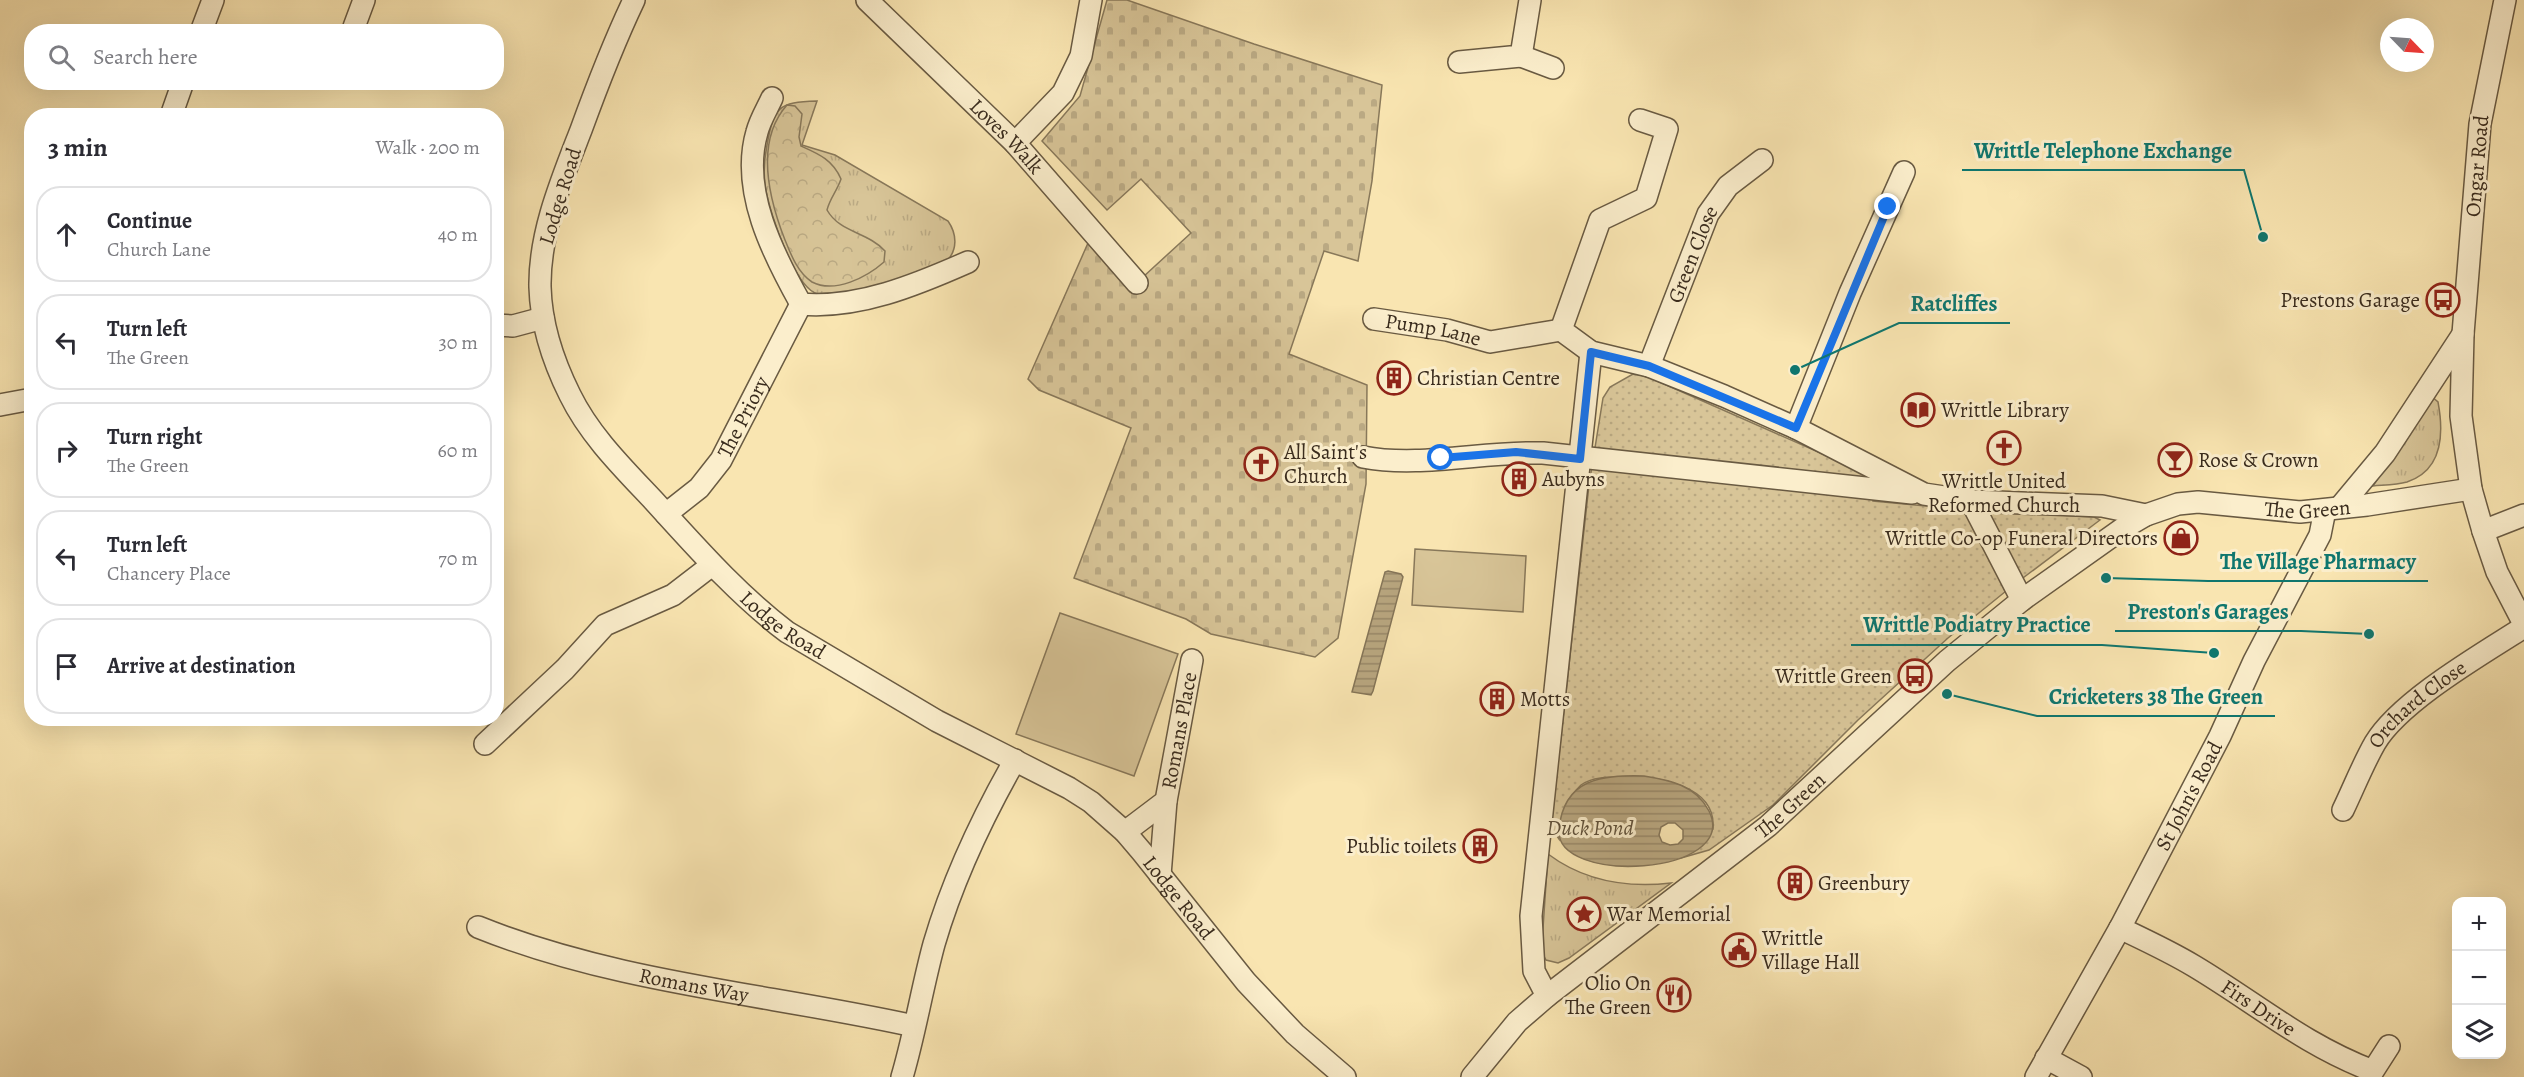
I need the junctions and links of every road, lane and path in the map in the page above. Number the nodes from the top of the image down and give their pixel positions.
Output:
1 (364, 0) edge
2 (634, 0) edge
3 (867, 0) edge
4 (1090, 0) edge
5 (1530, 0) edge
6 (2505, 0) edge
7 (209, 1) edge
8 (203, 24) edge
9 (355, 24) edge
10 (1521, 56) junction
11 (1459, 62) dead end
12 (1553, 68) dead end
13 (180, 90) edge
14 (772, 98) dead end
15 (174, 108) edge
16 (1640, 120) dead end
17 (1015, 143) junction
18 (1762, 160) dead end
19 (1904, 172) dead end
20 (968, 262) dead end
21 (1137, 283) dead end
22 (801, 304) junction
23 (543, 318) junction
24 (1374, 319) dead end
25 (504, 325) edge
26 (1562, 330) junction
27 (2463, 334) junction
28 (1591, 352) junction
29 (1649, 366) junction
30 (24, 400) edge
31 (0, 405) edge
32 (1796, 428) junction
33 (1363, 457) dead end
34 (1580, 459) junction
35 (2471, 489) junction
36 (1924, 494) junction
37 (1971, 501) junction
38 (2332, 508) junction
39 (666, 514) junction
40 (2146, 515) junction
41 (2524, 515) edge
42 (2483, 531) junction
43 (712, 565) junction
44 (2022, 600) junction
45 (2524, 626) edge
46 (1192, 660) dead end
47 (485, 744) dead end
48 (1015, 760) junction
49 (1166, 801) junction
50 (2343, 810) dead end
51 (1125, 832) junction
52 (1160, 875) junction
53 (478, 927) dead end
54 (2120, 928) junction
55 (1547, 996) junction
56 (914, 1026) junction
57 (2389, 1046) dead end
58 (2046, 1058) junction
59 (902, 1077) edge
60 (1345, 1077) edge
61 (1472, 1077) edge
62 (2036, 1077) edge
63 (2081, 1077) edge

1 - 9 street
2 - 23 street, Lodge Road
3 - 17 street, Loves Walk
4 - 17 street
5 - 10 street
6 - 27 street, Ongar Road
7 - 8 street
10 - 11 street
10 - 12 street
13 - 15 street
14 - 22 street
16 - 26 street
17 - 21 street, Loves Walk
18 - 29 street, Green Close
19 - 32 street
20 - 22 street
22 - 39 street, The Priory
23 - 25 street
23 - 39 street, Lodge Road
24 - 26 street, Pump Lane
26 - 28 street
27 - 35 street, Ongar Road
27 - 38 street, Ongar Road
28 - 29 street
28 - 34 street
29 - 32 street
30 - 31 street
32 - 36 street
33 - 34 street
34 - 36 street
34 - 55 street
35 - 38 street, The Green
35 - 42 street, Ongar Road
36 - 37 street
37 - 40 street
37 - 44 street
38 - 40 street, The Green
38 - 54 street, St John's Road
39 - 43 street, Lodge Road
40 - 44 street, The Green
41 - 42 street
42 - 45 street, Ongar Road
43 - 47 street
43 - 48 street, Lodge Road
44 - 55 street, The Green
45 - 50 street, Orchard Close
46 - 49 street, Romans Place
48 - 51 street, Lodge Road
48 - 56 street
49 - 51 street, Romans Place
49 - 52 street, Romans Place
51 - 52 street, Lodge Road
52 - 60 street, Lodge Road
53 - 56 street, Romans Way
54 - 57 street, Firs Drive
54 - 58 street, St John's Road
55 - 61 street, The Green
56 - 59 street
58 - 62 street, St John's Road
58 - 63 street

